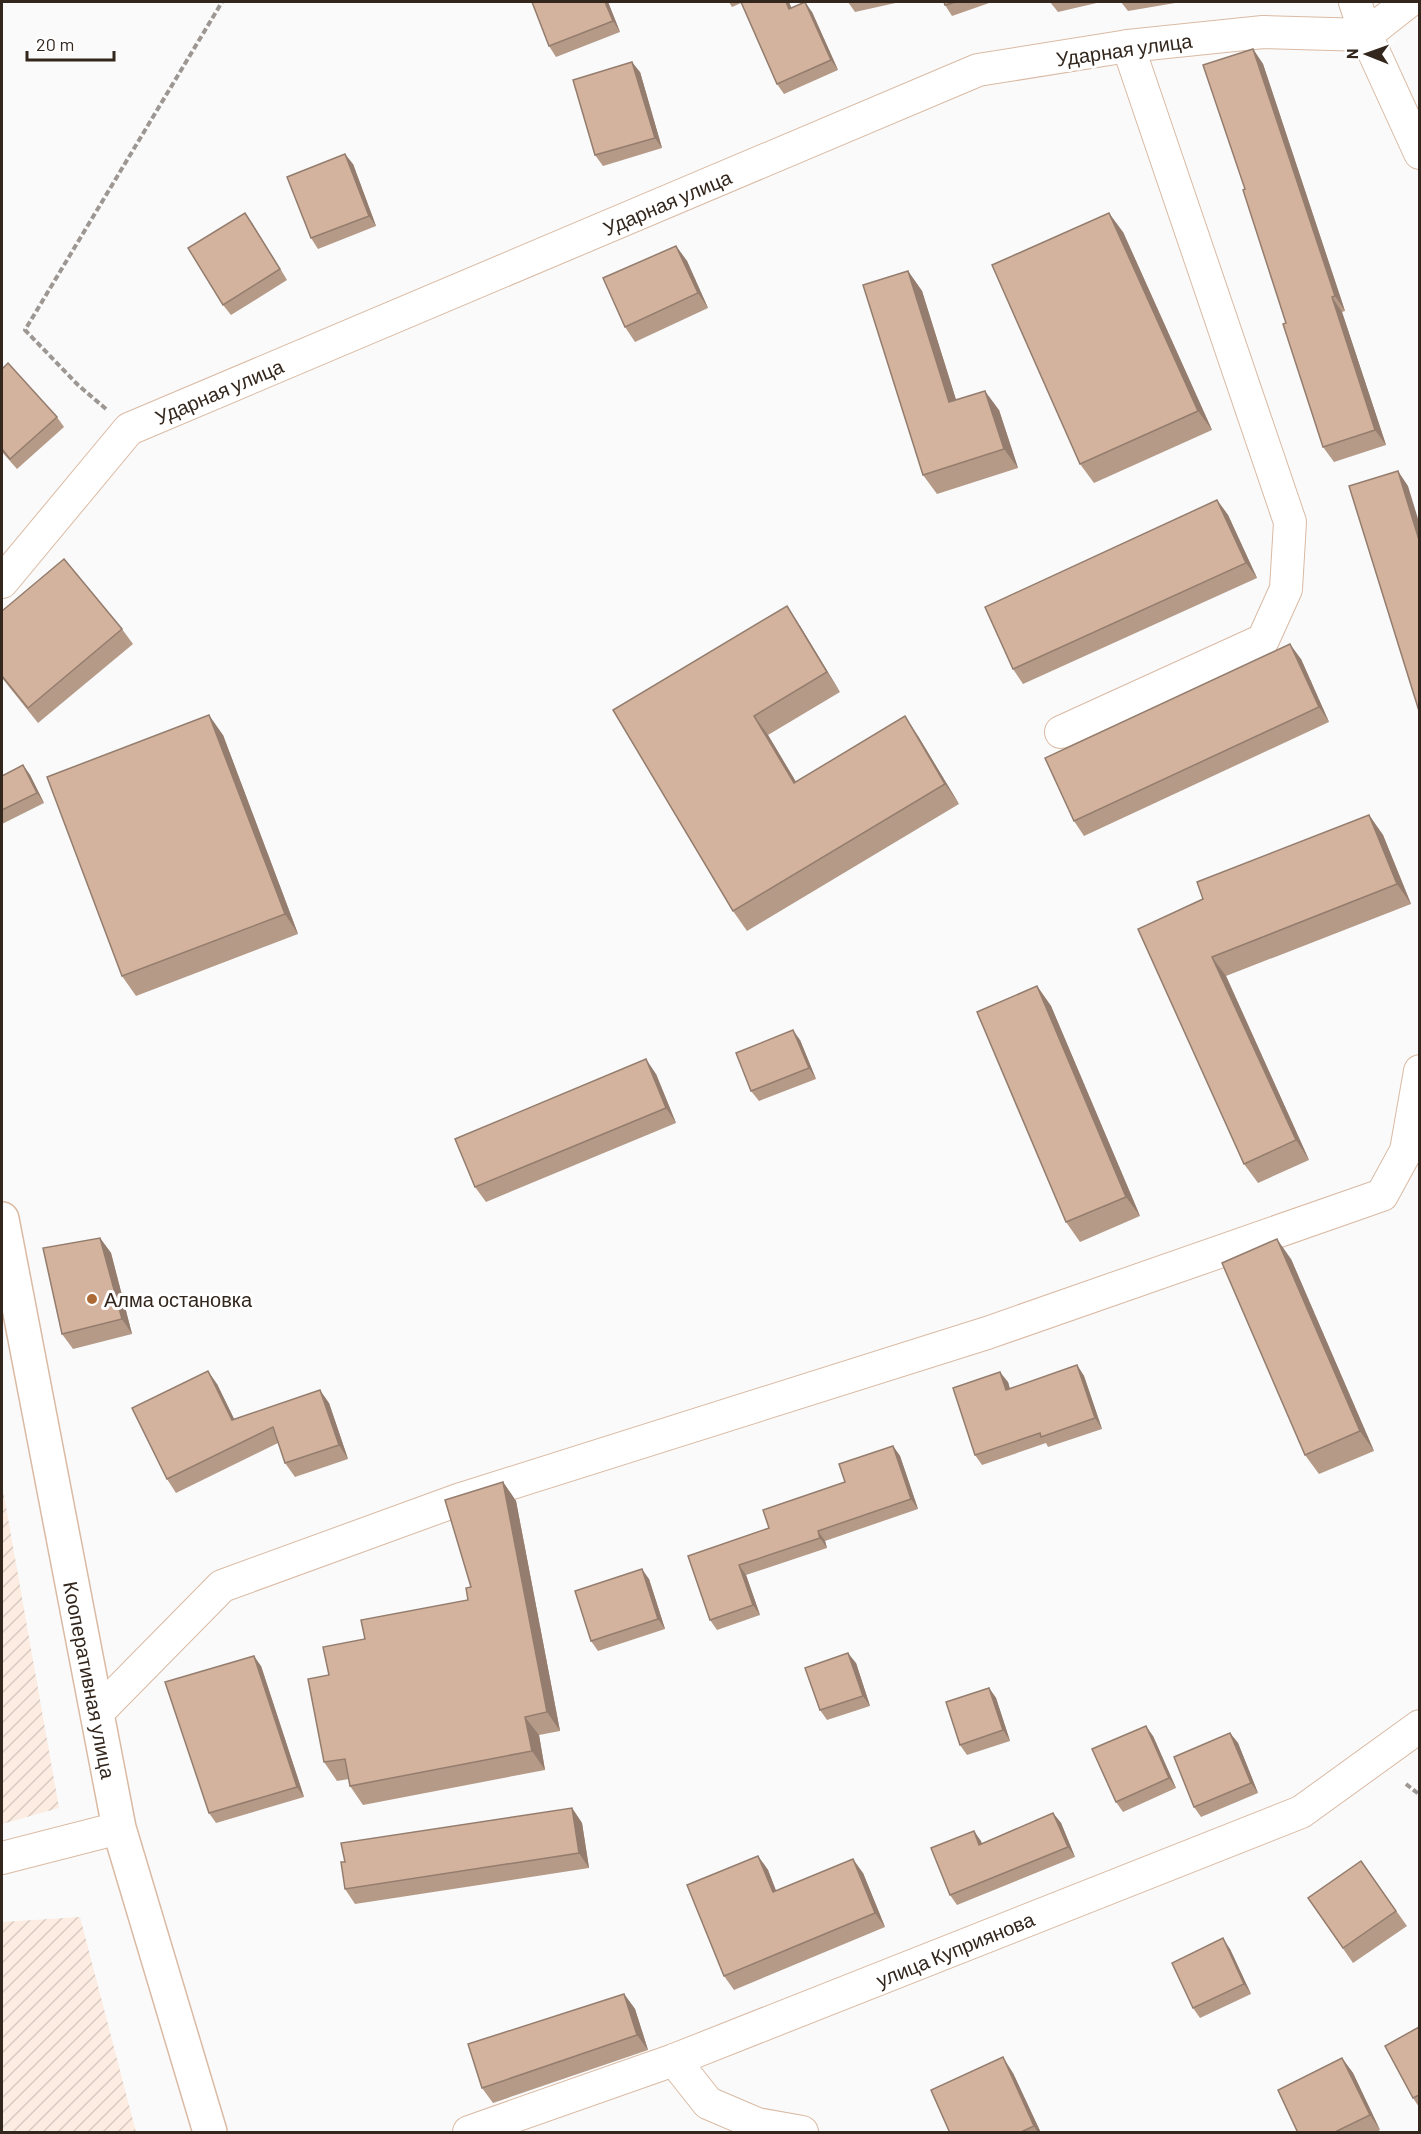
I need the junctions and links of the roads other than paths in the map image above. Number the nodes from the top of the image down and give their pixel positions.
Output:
1 (1355, 2) edge
2 (1408, 2) edge
3 (1366, 35) junction
4 (1128, 46) junction
5 (1419, 153) edge
6 (2, 582) edge
7 (1061, 732) dead end
8 (1419, 1071) edge
9 (2, 1219) edge
10 (97, 1713) junction
11 (1419, 1726) edge
12 (119, 1828) junction
13 (2, 1858) edge
14 (674, 2060) junction
15 (210, 2133) edge
16 (470, 2133) edge
17 (802, 2133) edge

1 - 3 street
2 - 3 street
3 - 4 street, Ударная улица
3 - 5 street
4 - 6 street, Ударная улица
4 - 7 street
8 - 10 street
9 - 10 main road, Кооперативная улица
10 - 12 main road, Кооперативная улица
11 - 14 street, улица Куприянова
12 - 13 street
12 - 15 main road, Кооперативная улица
14 - 16 street, улица Куприянова
14 - 17 street

